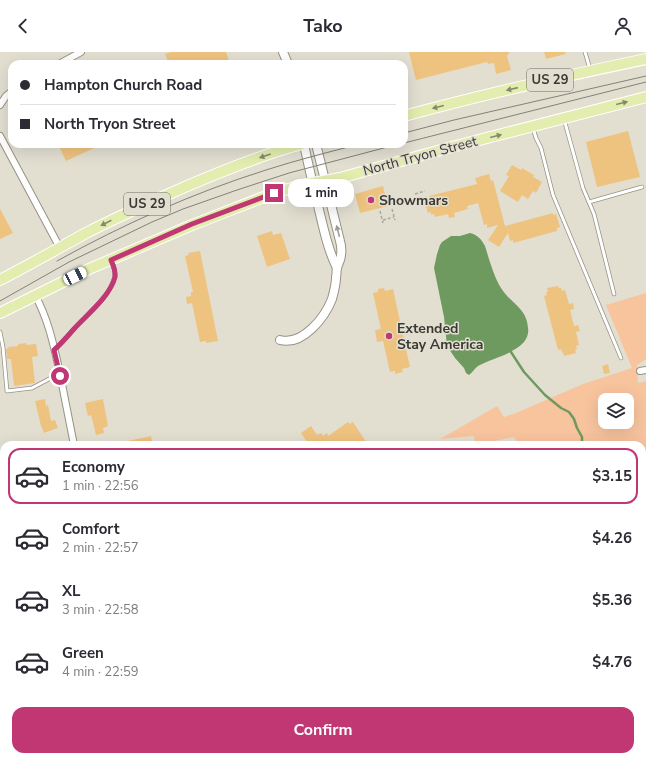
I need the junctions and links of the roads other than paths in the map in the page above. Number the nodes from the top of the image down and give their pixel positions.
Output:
1 (81, 52) edge
2 (585, 52) edge
3 (646, 59) edge
4 (66, 60) edge
5 (590, 71) junction
6 (8, 94) edge
7 (646, 97) edge
8 (0, 105) edge
9 (408, 115) edge
10 (564, 118) junction
11 (532, 126) junction
12 (0, 136) edge
13 (288, 148) edge
14 (304, 148) edge
15 (317, 148) edge
16 (325, 181) junction
17 (312, 183) junction
18 (642, 187) dead end
19 (589, 202) junction
20 (60, 248) junction
21 (111, 260) junction
22 (337, 268) junction
23 (0, 280) edge
24 (614, 294) dead end
25 (35, 295) junction
26 (0, 313) edge
27 (0, 332) edge
28 (280, 340) dead end
29 (54, 350) junction
30 (621, 358) dead end
31 (60, 376) junction
32 (73, 441) edge

1 - 4 street
2 - 5 lane
3 - 5 main road, US 29
5 -> 9 main road, US 29
6 - 8 street
10 -> 7 main road, North Tryon Street / US 29
10 - 11 main road, North Tryon Street / US 29
10 - 19 lane
16 -> 11 main road, North Tryon Street / US 29
11 - 30 lane
12 - 20 street
13 -> 20 main road, US 29
14 - 17 street
15 - 16 street
16 - 17 main road, North Tryon Street / US 29
22 -> 16 street
17 - 21 main road, North Tryon Street / US 29
17 - 22 street
18 - 19 lane
19 - 24 lane
20 - 23 main road, US 29
21 - 25 main road, North Tryon Street / US 29
21 - 29 lane
22 - 28 street
25 - 26 main road, North Tryon Street / US 29
25 - 29 street
27 - 31 lane
29 - 31 street
31 - 32 street

